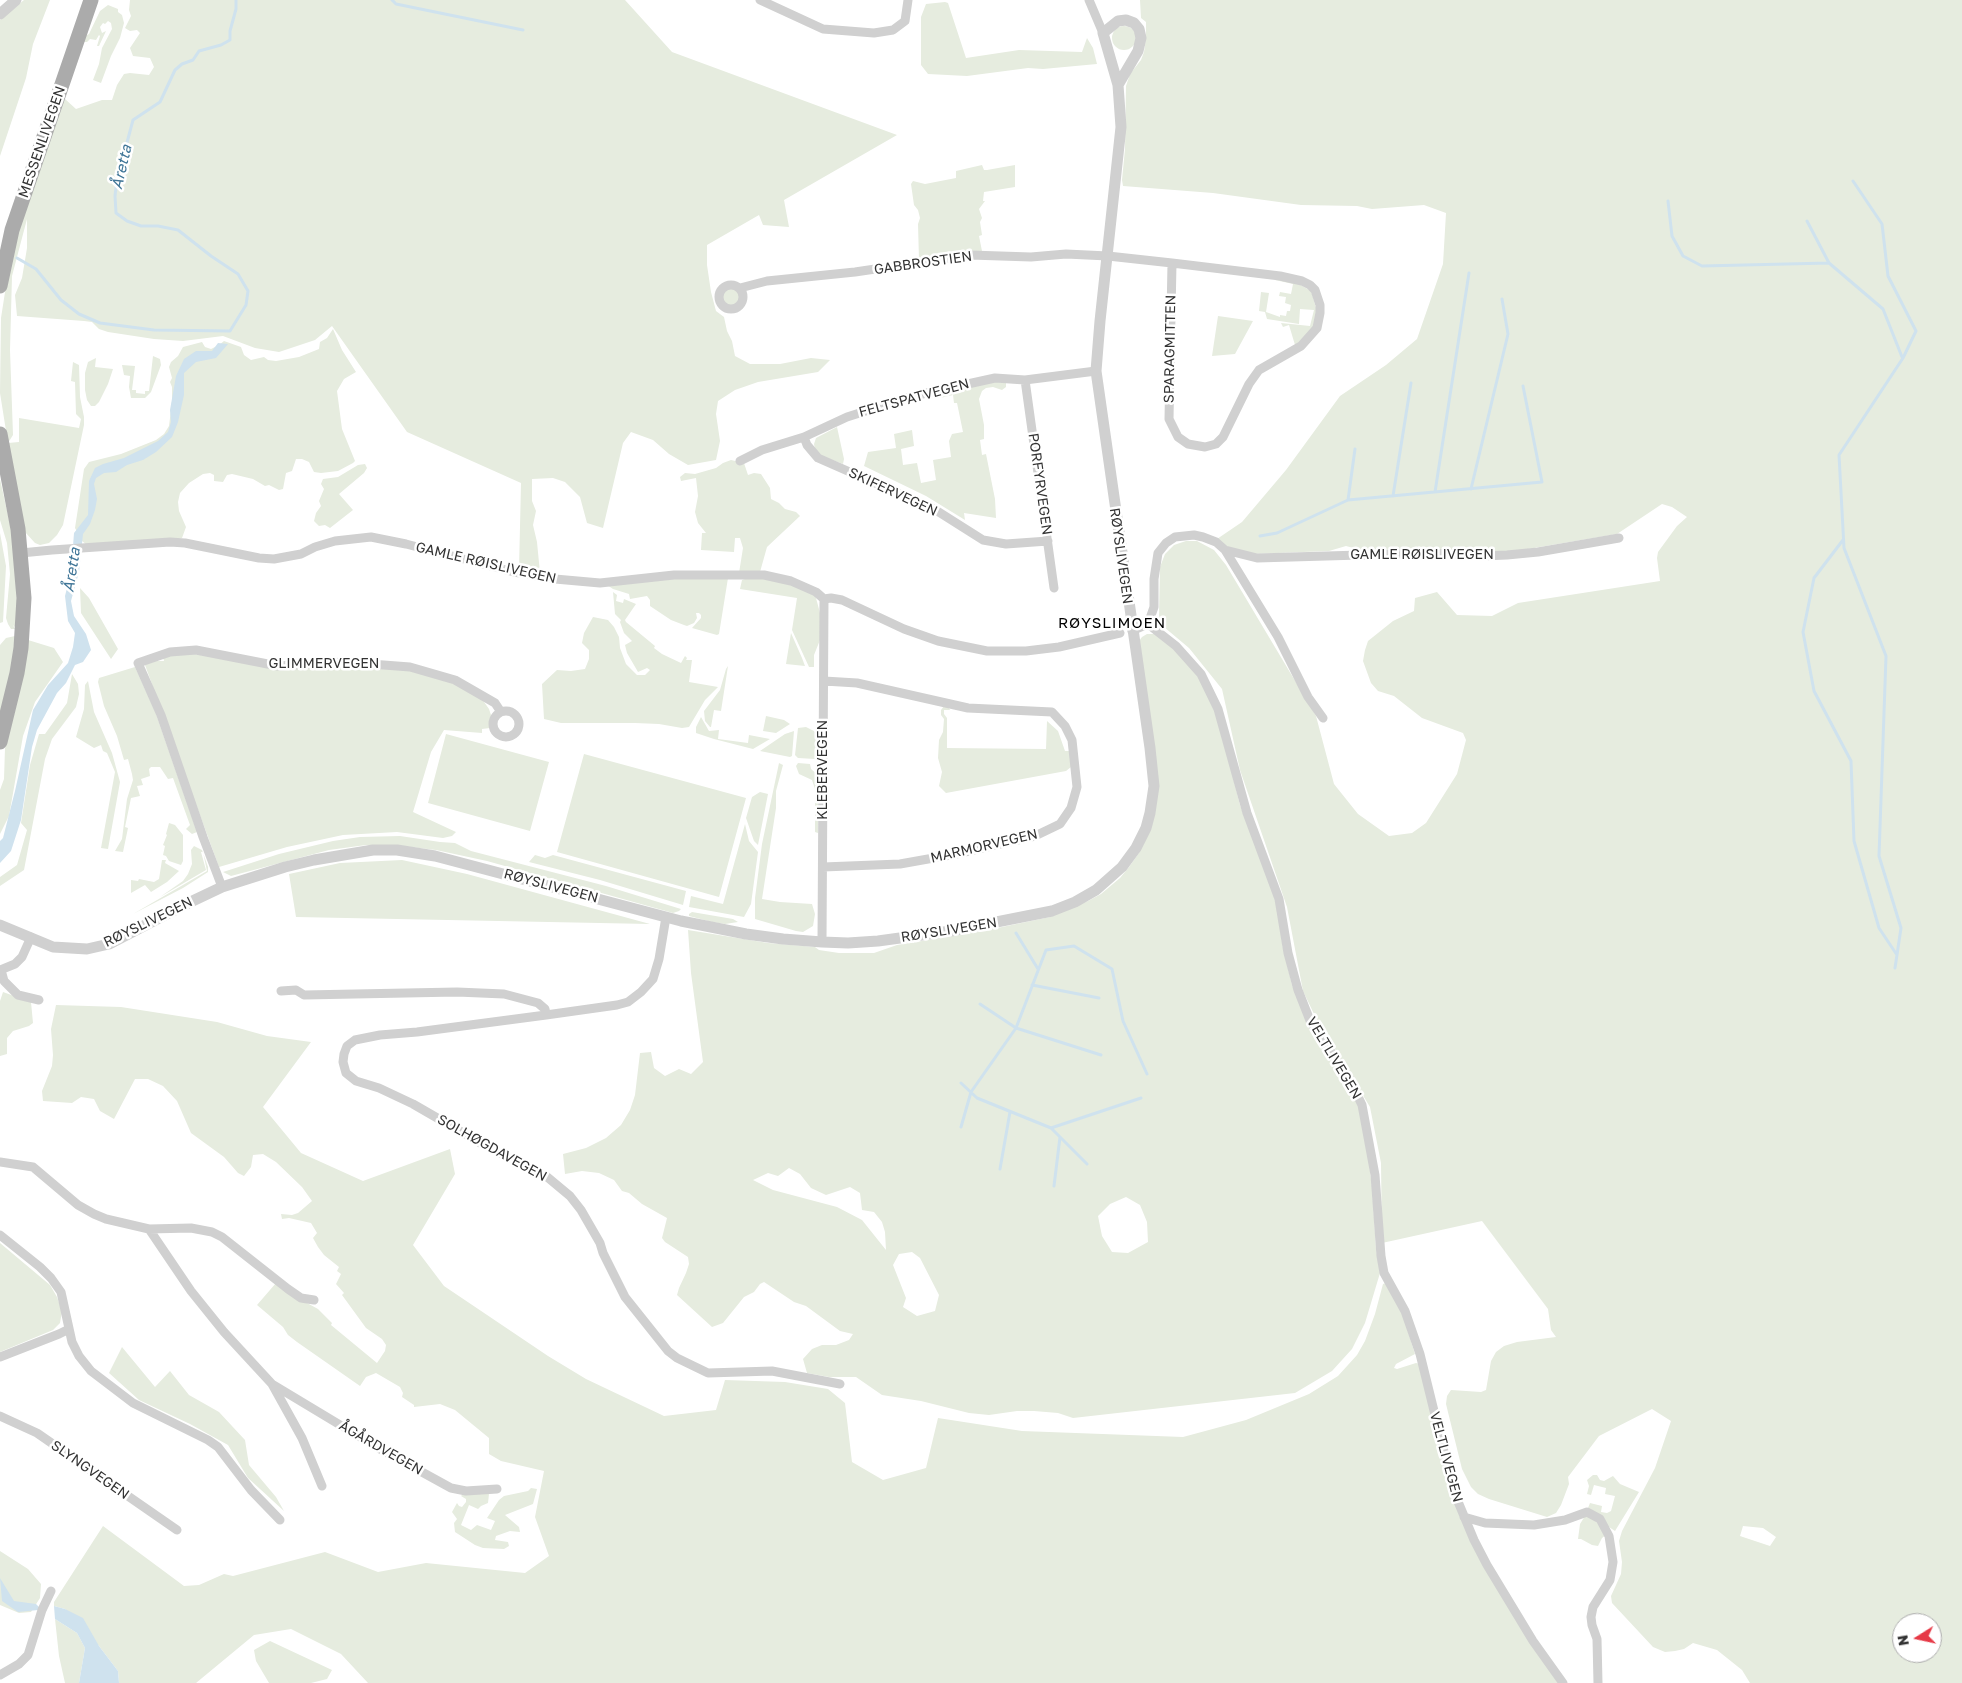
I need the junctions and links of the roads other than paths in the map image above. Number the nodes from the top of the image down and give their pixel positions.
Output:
1 (16, 0) edge
2 (91, 0) edge
3 (760, 0) edge
4 (908, 0) edge
5 (1089, 0) edge
6 (0, 14) edge
7 (1104, 33) junction
8 (1118, 85) junction
9 (1108, 256) junction
10 (1172, 263) junction
11 (0, 286) edge
12 (740, 288) dead end
13 (1096, 371) junction
14 (1025, 380) junction
15 (0, 434) edge
16 (804, 437) junction
17 (740, 461) dead end
18 (1619, 538) dead end
19 (1048, 541) junction
20 (1225, 550) junction
21 (21, 554) junction
22 (1054, 588) dead end
23 (824, 599) junction
24 (1148, 624) junction
25 (1132, 631) junction
26 (1120, 633) dead end
27 (824, 681) junction
28 (501, 712) dead end
29 (1323, 718) dead end
30 (0, 742) edge
31 (823, 867) junction
32 (222, 887) junction
33 (666, 917) junction
34 (0, 925) edge
35 (31, 937) junction
36 (822, 942) junction
37 (0, 970) edge
38 (281, 991) dead end
39 (39, 1000) dead end
40 (546, 1015) junction
41 (0, 1162) edge
42 (149, 1229) junction
43 (0, 1235) edge
44 (314, 1300) dead end
45 (69, 1328) junction
46 (0, 1357) edge
47 (272, 1384) junction
48 (840, 1384) dead end
49 (0, 1416) edge
50 (322, 1486) dead end
51 (497, 1489) dead end
52 (1464, 1517) junction
53 (280, 1520) dead end
54 (177, 1530) dead end
55 (50, 1591) dead end
56 (0, 1675) edge
57 (1562, 1683) edge
58 (1598, 1683) edge

1 - 6 street
2 - 11 main road, MESSENLIVEGEN
3 - 4 street
5 - 7 street
7 - 8 street, RØYSLIVEGEN
7 - 8 street
8 - 9 street, RØYSLIVEGEN
9 - 10 street, SPARAGMITTEN
9 - 12 street, GABBROSTIEN
9 - 13 street, RØYSLIVEGEN
10 - 10 street, SPARAGMITTEN
13 - 14 street, FELTSPATVEGEN
13 - 25 street, RØYSLIVEGEN
14 - 16 street, FELTSPATVEGEN
14 - 19 street, PORFYRVEGEN
15 - 21 main road
16 - 17 street, FELTSPATVEGEN
16 - 19 street, SKIFERVEGEN
18 - 20 street, GAMLE RØISLIVEGEN
19 - 22 street, PORFYRVEGEN
20 - 24 street, GAMLE RØISLIVEGEN
20 - 29 street, GAMLE RØISLIVEGEN
21 - 23 street, GAMLE RØISLIVEGEN
21 - 30 main road
23 - 26 street, GAMLE RØISLIVEGEN
23 - 27 street, KLEBERVEGEN
24 - 25 street
24 - 52 street, VELTLIVEGEN
25 - 36 street, RØYSLIVEGEN
27 - 31 street, KLEBERVEGEN
27 - 31 street, MARMORVEGEN
28 - 32 street, GLIMMERVEGEN
31 - 36 street, KLEBERVEGEN
32 - 33 street, RØYSLIVEGEN
32 - 35 street, RØYSLIVEGEN
33 - 36 street, RØYSLIVEGEN
33 - 40 street, SOLHØGDAVEGEN
34 - 35 street, RØYSLIVEGEN
35 - 37 street
37 - 39 street
38 - 40 street
40 - 48 street, SOLHØGDAVEGEN
41 - 42 street
42 - 44 street
42 - 47 street, ÅGÅRDVEGEN
43 - 45 street
45 - 46 street
45 - 53 street
47 - 50 street, ÅGÅRDVEGEN
47 - 51 street, ÅGÅRDVEGEN
49 - 54 street, SLYNGVEGEN
52 - 57 street, VELTLIVEGEN
52 - 58 street, VELTLIVEGEN
55 - 56 street

